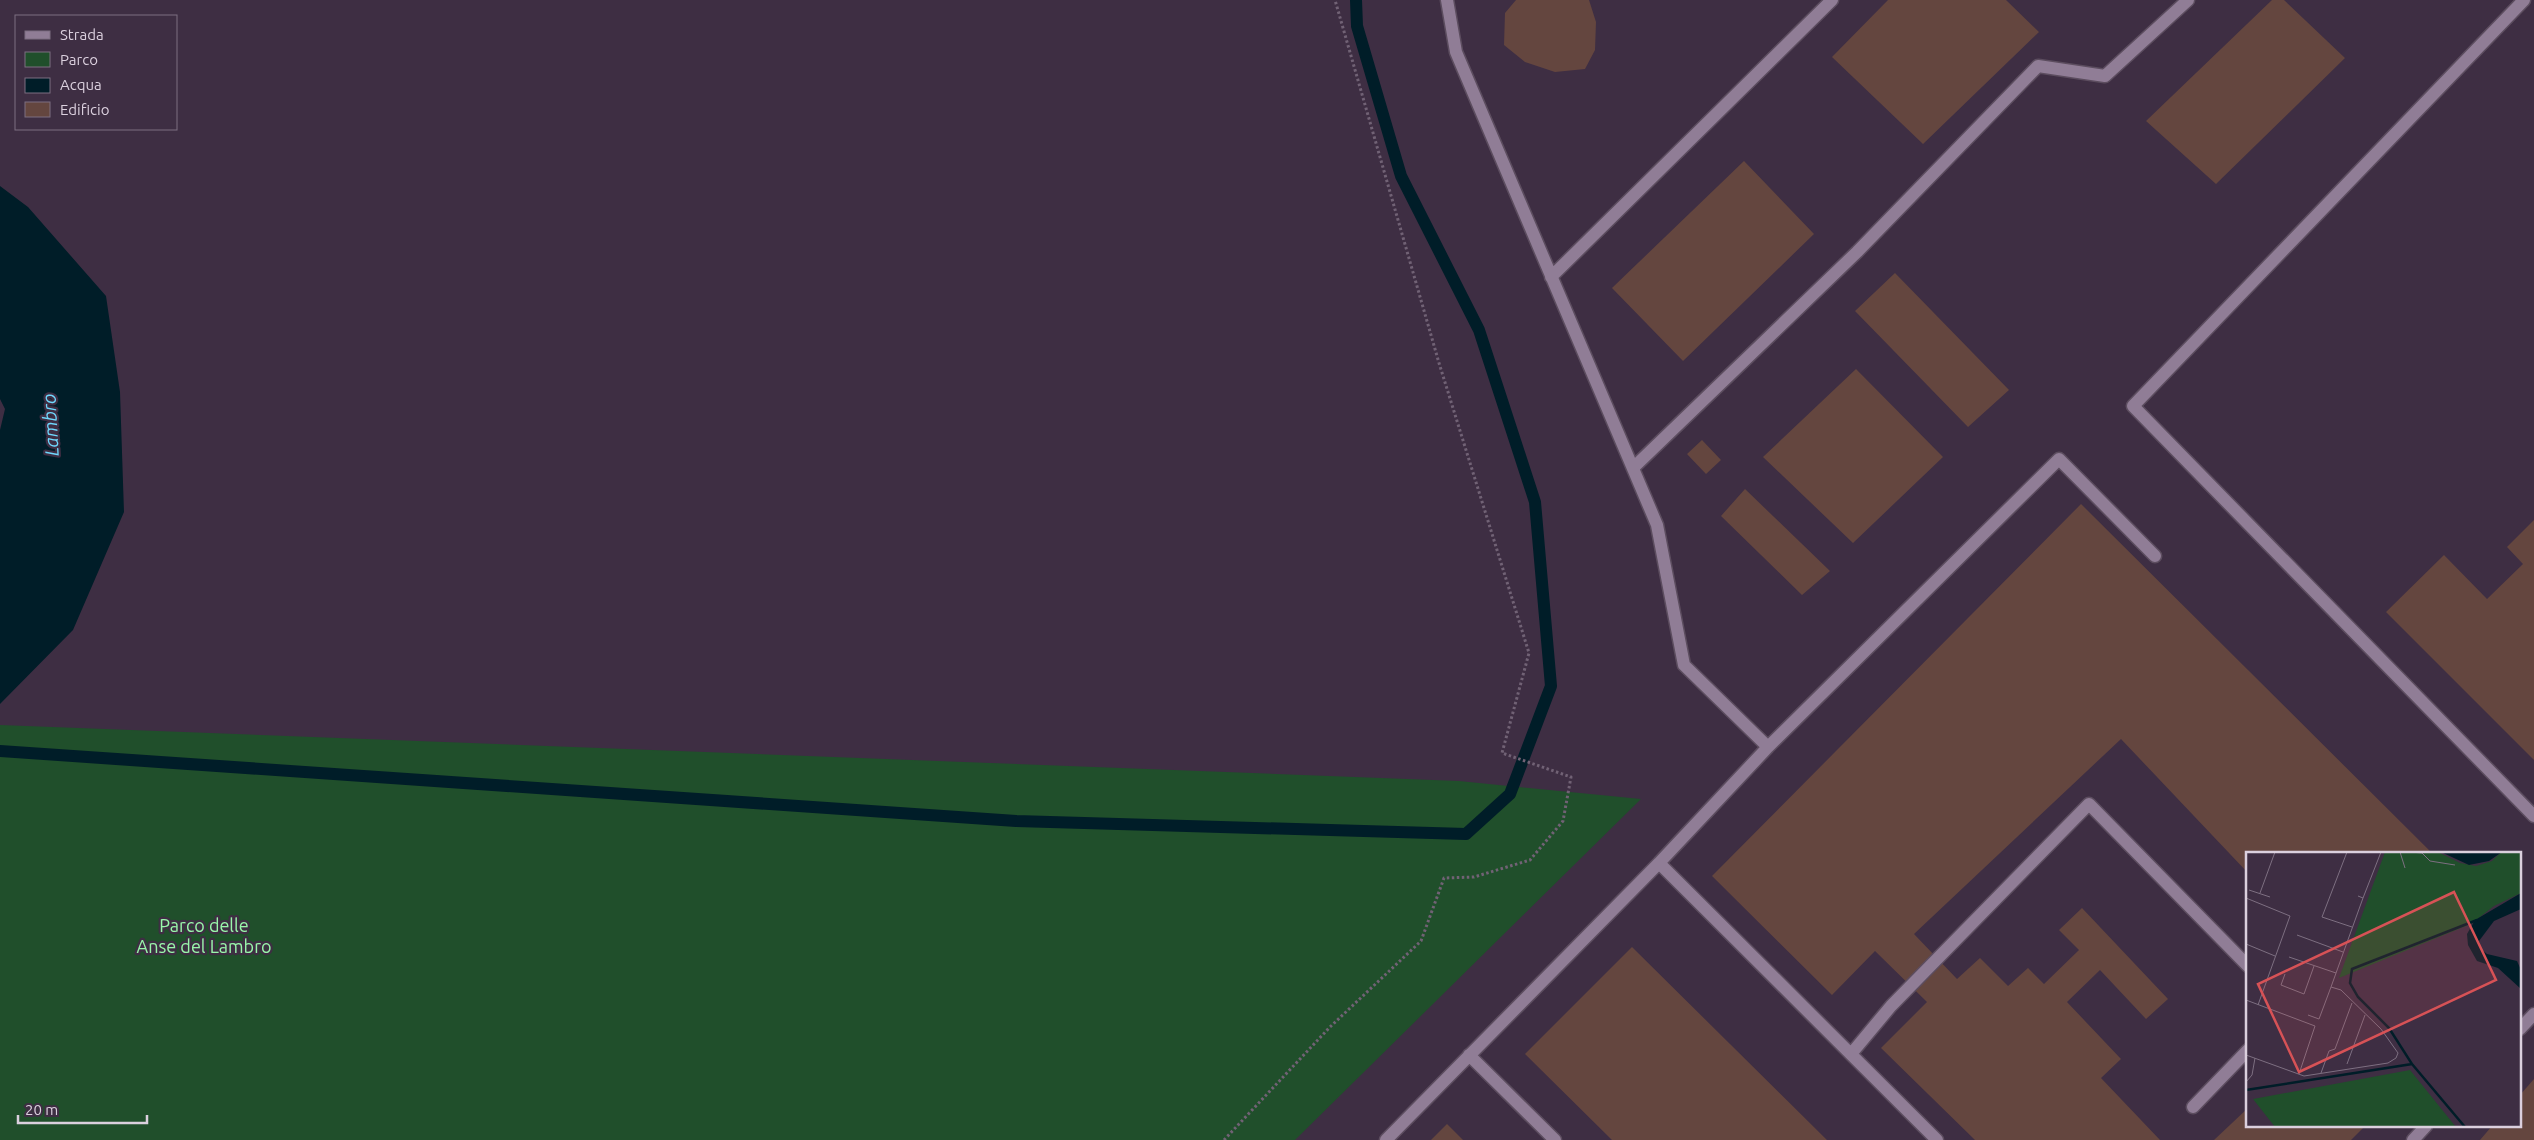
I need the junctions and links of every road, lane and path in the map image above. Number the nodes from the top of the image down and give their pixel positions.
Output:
1 (1335, 0) edge
2 (1447, 0) edge
3 (1832, 0) edge
4 (2188, 0) edge
5 (2524, 0) edge
6 (1551, 277) junction
7 (1633, 468) junction
8 (2155, 556) dead end
9 (1768, 747) junction
10 (2534, 816) edge
11 (1658, 864) junction
12 (2246, 964) edge
13 (2534, 1014) edge
14 (2522, 1027) edge
15 (2246, 1052) edge
16 (1851, 1054) junction
17 (1469, 1055) junction
18 (2193, 1107) dead end
19 (2424, 1128) edge
20 (1224, 1140) edge
21 (1386, 1140) edge
22 (1555, 1140) edge
23 (1937, 1140) edge
24 (2412, 1140) edge

1 - 20 path
2 - 6 lane
3 - 6 lane
4 - 7 lane
5 - 10 lane
6 - 7 lane
7 - 9 lane
8 - 9 lane
9 - 11 lane
11 - 16 lane
11 - 17 lane
12 - 16 lane
13 - 14 lane
15 - 18 lane
16 - 23 lane
17 - 21 lane
17 - 22 lane
19 - 24 lane

